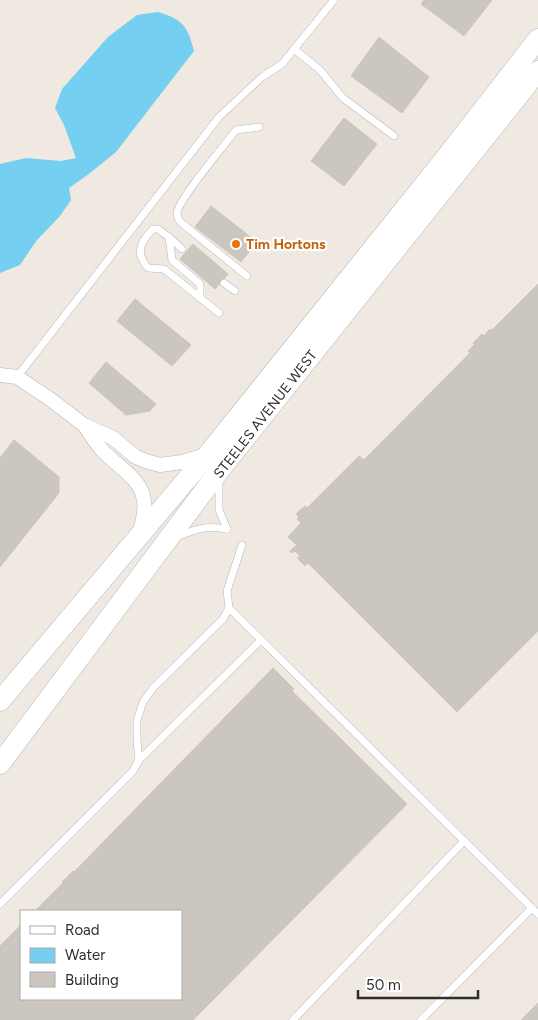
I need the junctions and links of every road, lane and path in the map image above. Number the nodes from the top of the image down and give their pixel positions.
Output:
1 (334, 0) edge
2 (538, 39) edge
3 (294, 48) junction
4 (538, 71) edge
5 (259, 127) dead end
6 (394, 136) dead end
7 (168, 237) junction
8 (182, 249) dead end
9 (247, 276) dead end
10 (224, 283) dead end
11 (235, 291) dead end
12 (200, 298) junction
13 (219, 313) dead end
14 (0, 375) edge
15 (17, 377) junction
16 (84, 425) junction
17 (209, 453) junction
18 (219, 471) junction
19 (138, 539) junction
20 (167, 541) junction
21 (242, 544) dead end
22 (229, 608) junction
23 (261, 640) junction
24 (0, 701) edge
25 (139, 760) junction
26 (0, 764) edge
27 (464, 841) junction
28 (0, 904) edge
29 (532, 908) junction
30 (538, 914) edge
31 (293, 1020) edge
32 (420, 1020) edge

1 - 3 lane
2 - 17 main road, STEELES AVENUE WEST
3 - 6 lane
3 - 15 lane
4 - 18 main road, STEELES AVENUE WEST
5 - 9 lane
7 - 8 lane
7 - 12 lane
7 - 12 lane
10 - 11 lane
12 - 13 lane
14 - 15 street
15 - 16 street
16 - 17 street
16 - 19 street
17 - 19 main road, STEELES AVENUE WEST
18 - 20 main road, STEELES AVENUE WEST
18 - 20 lane
19 - 24 main road, STEELES AVENUE WEST
20 - 26 main road, STEELES AVENUE WEST
21 - 22 lane
22 - 23 lane
22 - 25 lane
23 - 25 lane
23 - 27 lane
25 - 28 lane
27 - 29 lane
27 - 31 lane
29 - 30 lane
29 - 32 lane

